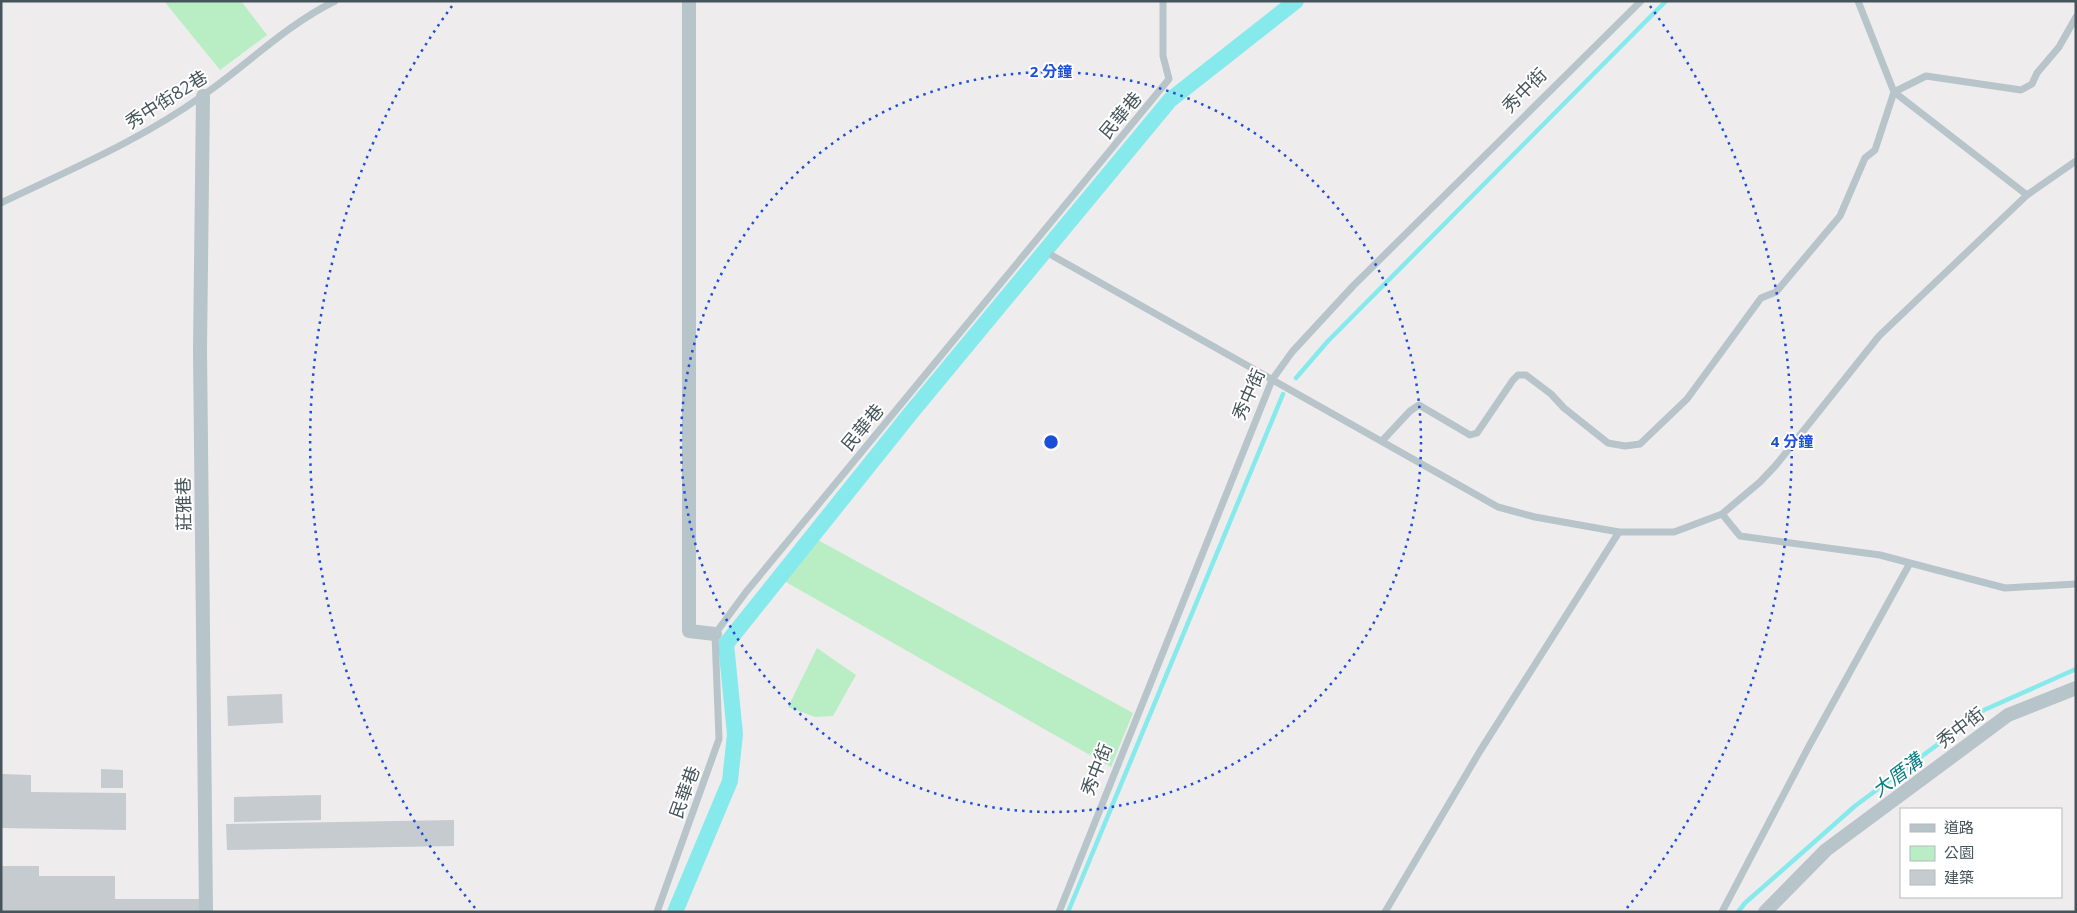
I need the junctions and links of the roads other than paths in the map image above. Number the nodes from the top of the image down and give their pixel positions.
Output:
1 (335, 1) edge
2 (689, 1) edge
3 (1163, 1) edge
4 (1641, 1) edge
5 (1858, 1) edge
6 (2076, 17) edge
7 (1894, 92) junction
8 (203, 96) junction
9 (2076, 161) edge
10 (2028, 195) junction
11 (1, 204) edge
12 (1053, 256) dead end
13 (1272, 380) junction
14 (1382, 441) junction
15 (1722, 514) junction
16 (1619, 532) junction
17 (1910, 563) junction
18 (2076, 584) edge
19 (715, 634) junction
20 (2076, 688) edge
21 (206, 912) edge
22 (657, 912) edge
23 (1059, 912) edge
24 (1385, 912) edge
25 (1722, 912) edge
26 (1765, 912) edge

1 - 8 lane, 秀中街82巷
2 - 19 street
3 - 19 lane, 民華巷
4 - 13 lane, 秀中街
5 - 7 lane
6 - 7 lane
7 - 10 lane
7 - 14 lane
8 - 11 lane, 秀中街82巷
8 - 21 street, 莊雅巷
9 - 10 lane
10 - 15 lane
12 - 13 lane
13 - 14 lane
13 - 23 lane, 秀中街
14 - 16 lane
15 - 16 lane
15 - 17 lane
16 - 24 lane
17 - 18 lane
17 - 25 lane
19 - 22 lane, 民華巷
20 - 26 street, 秀中街

